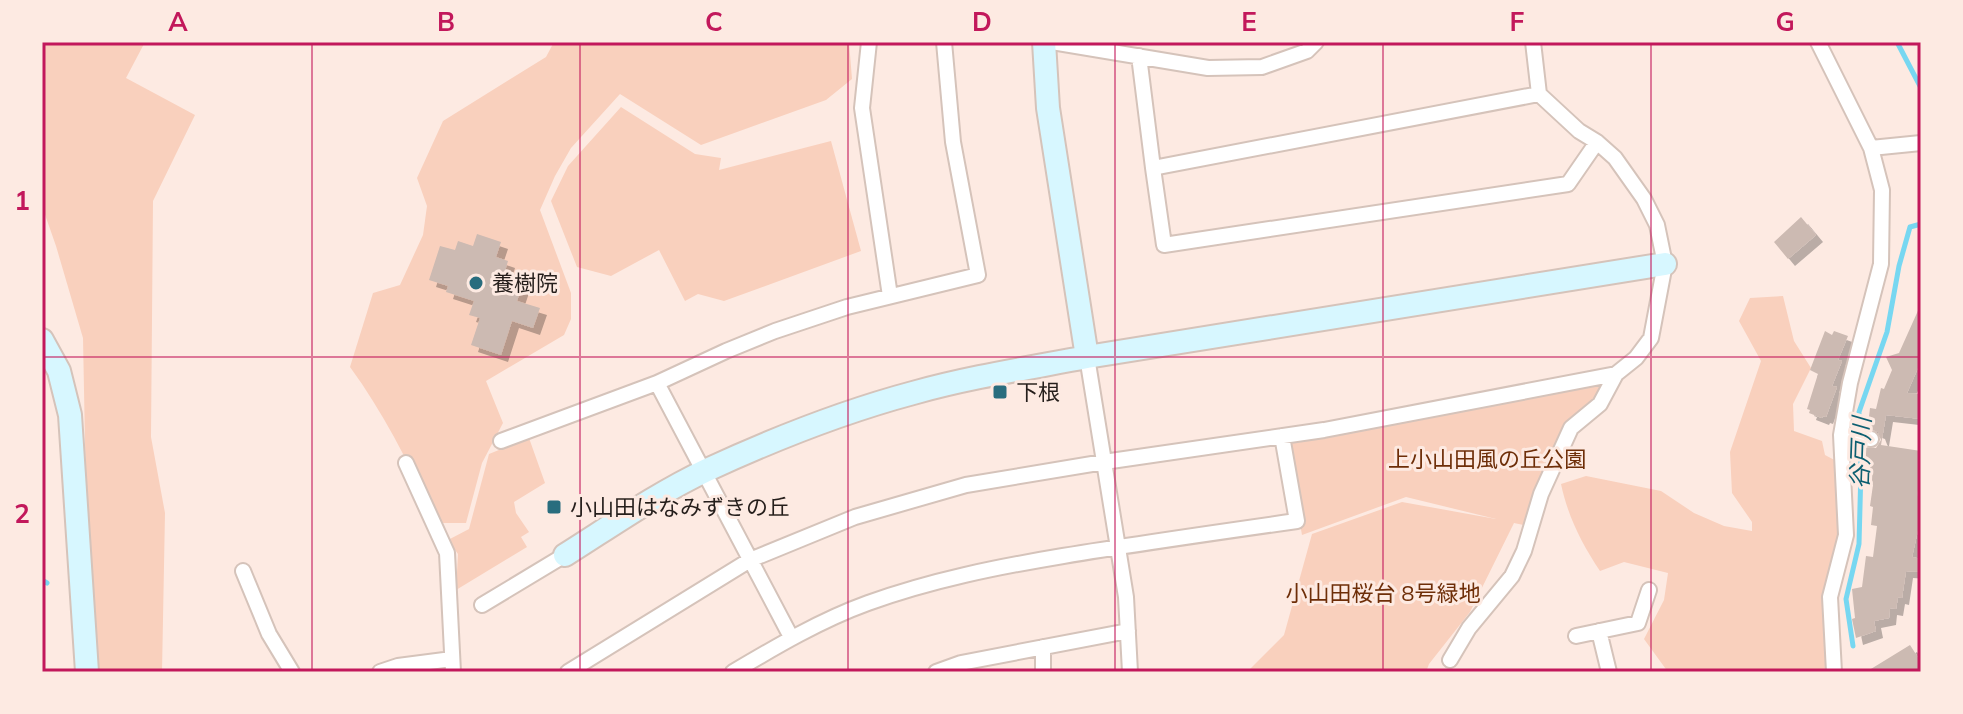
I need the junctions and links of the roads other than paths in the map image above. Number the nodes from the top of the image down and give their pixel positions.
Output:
1 (869, 42) edge
2 (944, 42) edge
3 (1044, 42) edge
4 (1052, 42) edge
5 (1316, 42) edge
6 (1533, 42) edge
7 (1818, 42) edge
8 (1139, 56) junction
9 (1539, 94) junction
10 (1597, 142) junction
11 (1921, 143) edge
12 (1871, 148) junction
13 (1153, 168) junction
14 (1665, 264) junction
15 (890, 296) junction
16 (42, 340) edge
17 (1087, 357) junction
18 (1616, 374) junction
19 (657, 383) junction
20 (1282, 436) junction
21 (1845, 436) junction
22 (1871, 439) dead end
23 (501, 441) dead end
24 (1104, 462) junction
25 (406, 463) dead end
26 (704, 472) junction
27 (1118, 546) junction
28 (565, 555) joint
29 (750, 560) junction
30 (243, 571) dead end
31 (1649, 590) dead end
32 (482, 605) dead end
33 (1128, 631) junction
34 (1599, 631) junction
35 (1576, 636) dead end
36 (791, 637) junction
37 (1043, 647) junction
38 (1450, 660) dead end
39 (452, 666) edge
40 (87, 672) edge
41 (292, 672) edge
42 (380, 672) edge
43 (568, 672) edge
44 (733, 672) edge
45 (936, 672) edge
46 (1043, 672) edge
47 (1130, 672) edge
48 (1609, 672) edge
49 (1834, 672) edge

1 - 15 street
2 - 15 street
3 - 17 street
4 - 8 street
5 - 8 street
6 - 9 street
7 - 12 street
8 - 13 street
9 - 10 street
9 - 13 street
10 - 13 street
10 - 14 street
11 - 12 street
12 - 21 street
14 - 17 street
14 - 18 street
15 - 19 street
16 - 40 street
17 - 24 street
17 - 26 street
18 - 20 street
18 - 38 street
19 - 23 street
19 - 26 street
20 - 24 street
20 - 27 street
21 - 22 street
21 - 49 street
24 - 27 street
24 - 29 street
25 - 39 street
26 - 28 street
26 - 29 street
27 - 33 street
27 - 36 street
28 - 32 street
29 - 36 street
29 - 43 street
30 - 41 street
31 - 34 street
33 - 37 street
33 - 47 street
34 - 35 street
34 - 48 street
36 - 44 street
37 - 45 street
37 - 46 street
39 - 42 street

